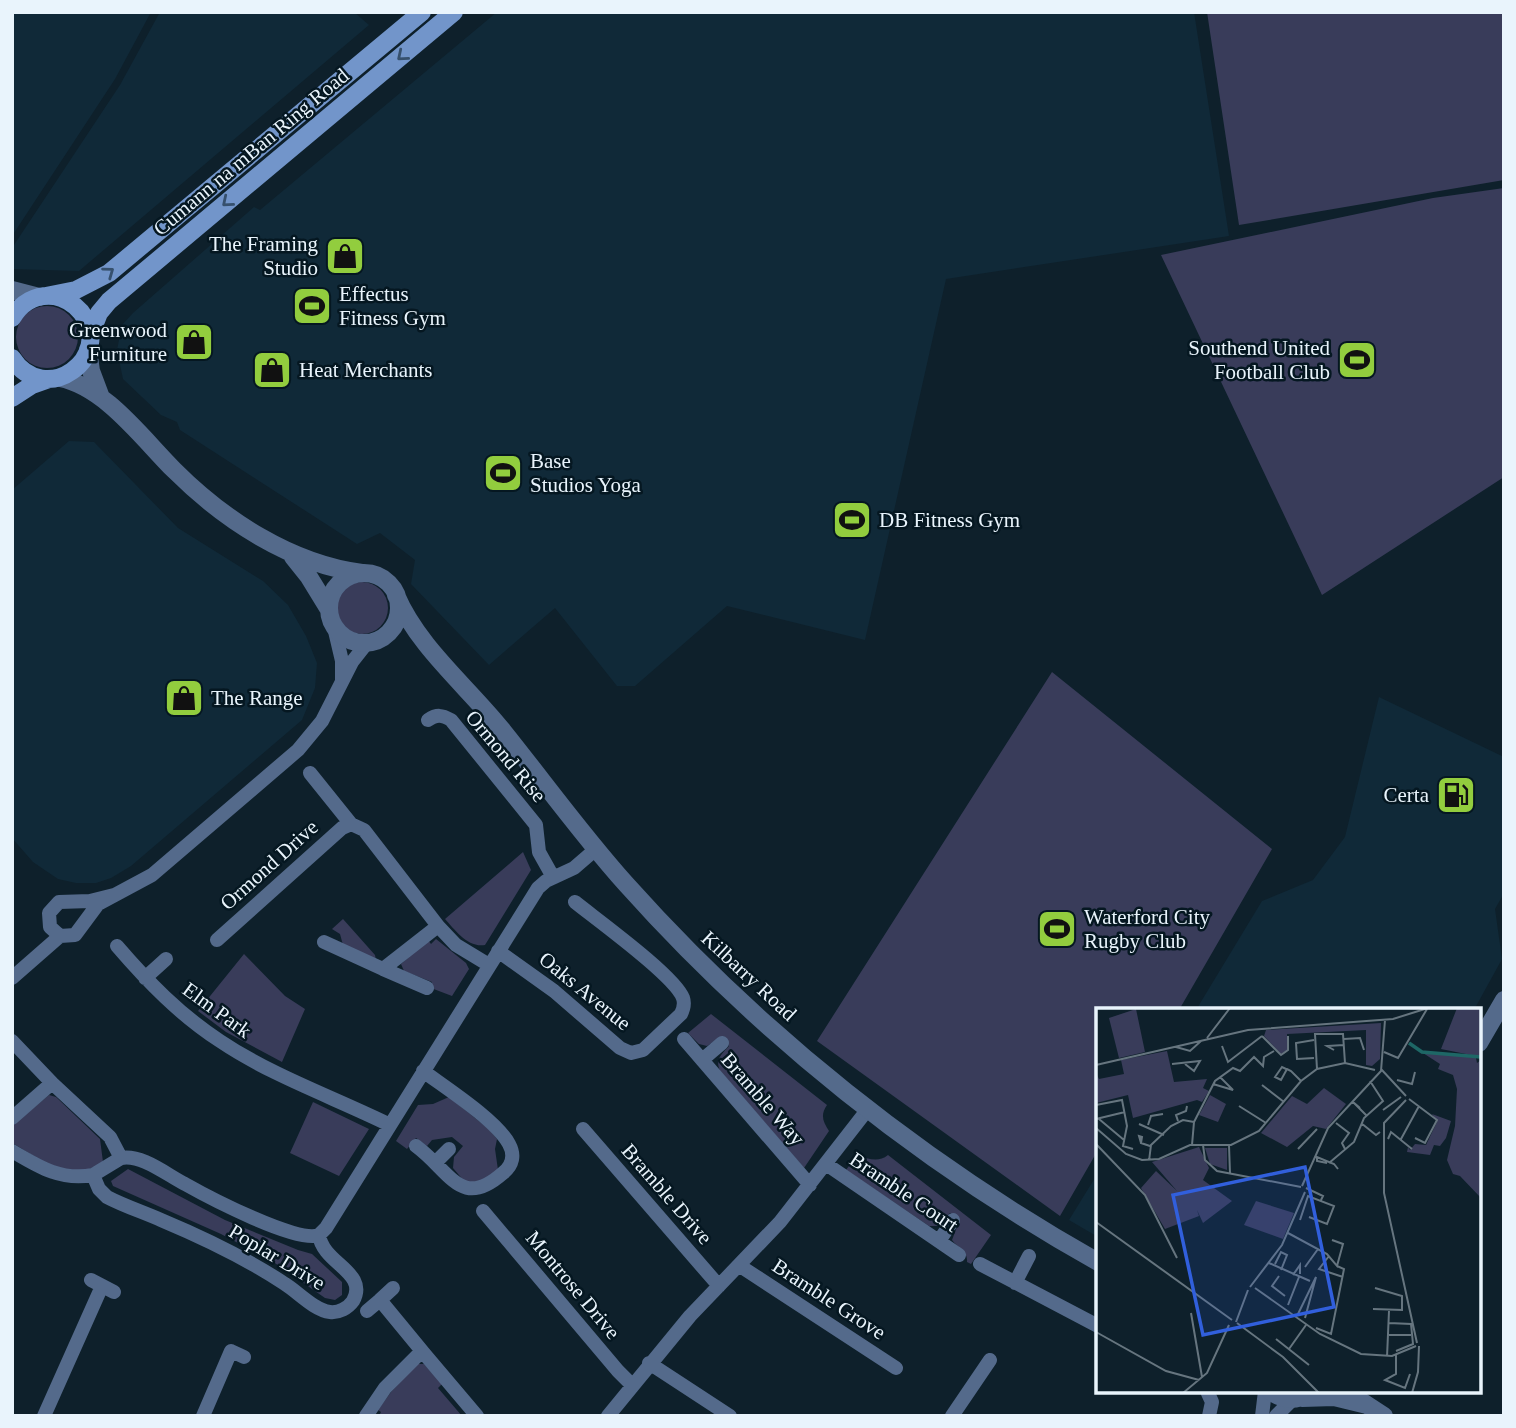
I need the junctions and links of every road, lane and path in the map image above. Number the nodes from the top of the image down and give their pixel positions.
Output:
1 (422, 12) edge
2 (454, 12) edge
3 (12, 290) edge
4 (43, 297) junction
5 (12, 317) edge
6 (89, 343) junction
7 (12, 358) edge
8 (54, 378) junction
9 (100, 396) junction
10 (12, 398) edge
11 (283, 548) junction
12 (362, 573) junction
13 (396, 595) junction
14 (328, 608) junction
15 (334, 627) junction
16 (372, 642) junction
17 (432, 652) junction
18 (340, 688) junction
19 (428, 719) dead end
20 (310, 773) dead end
21 (351, 824) junction
22 (596, 849) junction
23 (553, 877) junction
24 (114, 895) junction
25 (70, 901) junction
26 (575, 902) dead end
27 (83, 925) junction
28 (438, 926) junction
29 (60, 936) junction
30 (217, 940) dead end
31 (324, 942) dead end
32 (117, 946) dead end
33 (498, 951) junction
34 (166, 959) dead end
35 (489, 965) junction
36 (383, 969) junction
37 (12, 978) edge
38 (145, 978) junction
39 (427, 988) dead end
40 (1504, 1000) edge
41 (684, 1039) dead end
42 (1481, 1040) edge
43 (12, 1041) edge
44 (722, 1043) dead end
45 (702, 1060) junction
46 (423, 1071) junction
47 (52, 1083) junction
48 (868, 1109) junction
49 (12, 1118) edge
50 (390, 1125) junction
51 (583, 1129) dead end
52 (416, 1146) dead end
53 (449, 1149) dead end
54 (12, 1151) edge
55 (121, 1158) junction
56 (436, 1162) junction
57 (826, 1164) junction
58 (93, 1175) junction
59 (810, 1185) junction
60 (483, 1211) dead end
61 (953, 1220) dead end
62 (319, 1235) junction
63 (939, 1241) junction
64 (959, 1255) dead end
65 (1029, 1256) dead end
66 (1096, 1261) edge
67 (980, 1265) dead end
68 (740, 1266) junction
69 (1015, 1283) junction
70 (102, 1286) dead end
71 (719, 1286) junction
72 (393, 1288) dead end
73 (380, 1300) junction
74 (367, 1311) dead end
75 (1096, 1325) edge
76 (232, 1351) dead end
77 (422, 1351) junction
78 (990, 1360) dead end
79 (649, 1363) junction
80 (896, 1368) dead end
81 (632, 1385) junction
82 (1268, 1393) edge
83 (1272, 1393) edge
84 (1352, 1393) edge
85 (1303, 1396) edge
86 (1367, 1405) junction
87 (959, 1413) edge
88 (44, 1416) edge
89 (203, 1416) edge
90 (366, 1416) edge
91 (477, 1416) edge
92 (608, 1416) edge
93 (730, 1416) edge
94 (1262, 1416) edge
95 (1276, 1416) edge
96 (1384, 1416) edge

4 -> 1 main road, Cumann na mBan Ring Road
2 -> 6 main road, Cumann na mBan Ring Road
3 - 4 street
4 - 5 main road
4 - 6 main road
6 - 8 main road, Cumann na mBan Ring Road
6 - 9 street
7 - 8 main road
8 - 9 street
8 - 10 main road
9 - 11 street
11 - 12 street
11 - 14 street
12 - 13 street
12 - 14 street
13 - 16 street
13 - 17 street, Kilbarry Road
14 - 15 street
15 - 16 street
15 - 18 street
16 - 17 street, Kilbarry Road
16 - 18 street
17 - 22 street, Kilbarry Road
18 - 24 street
19 - 23 street, Ormond Rise
20 - 21 street, Ormond Drive
21 - 28 street, Ormond Drive
21 - 30 street, Ormond Drive
22 - 23 street
22 - 48 street, Kilbarry Road
23 - 33 street
24 - 25 street
24 - 27 street
25 - 27 street
25 - 29 street
26 - 33 street, Oaks Avenue
27 - 29 street
28 - 35 street, Ormond Drive
28 - 36 street
29 - 37 street
31 - 36 street
32 - 38 street, Elm Park
33 - 35 street
34 - 38 street
35 - 46 street
36 - 39 street
38 - 50 street, Elm Park
40 - 42 street
41 - 45 street, Bramble Way
43 - 47 street
44 - 45 street
45 - 59 street, Bramble Way
46 - 50 street
46 - 56 street
47 - 49 street
47 - 55 street
48 - 57 street
48 - 66 street, Kilbarry Road
50 - 62 street
51 - 71 street, Bramble Drive
52 - 56 street
53 - 56 street
54 - 58 street
55 - 58 street
55 - 62 street, Poplar Drive
57 - 59 street
57 - 63 street, Bramble Court
58 - 62 street, Poplar Drive
59 - 68 street
60 - 81 street, Montrose Drive
61 - 63 street
63 - 64 street, Bramble Court
65 - 69 street
67 - 69 street
68 - 71 street
68 - 80 street, Bramble Grove
69 - 75 street
70 - 88 street
71 - 79 street
72 - 73 street
73 - 74 street
73 - 77 street
76 - 89 street
77 - 90 street
77 - 91 street
78 - 87 street
79 - 81 street
79 - 93 street
81 - 92 street
82 - 94 street
83 - 85 street
84 - 86 street
85 - 86 street
85 - 95 street
86 - 96 street

